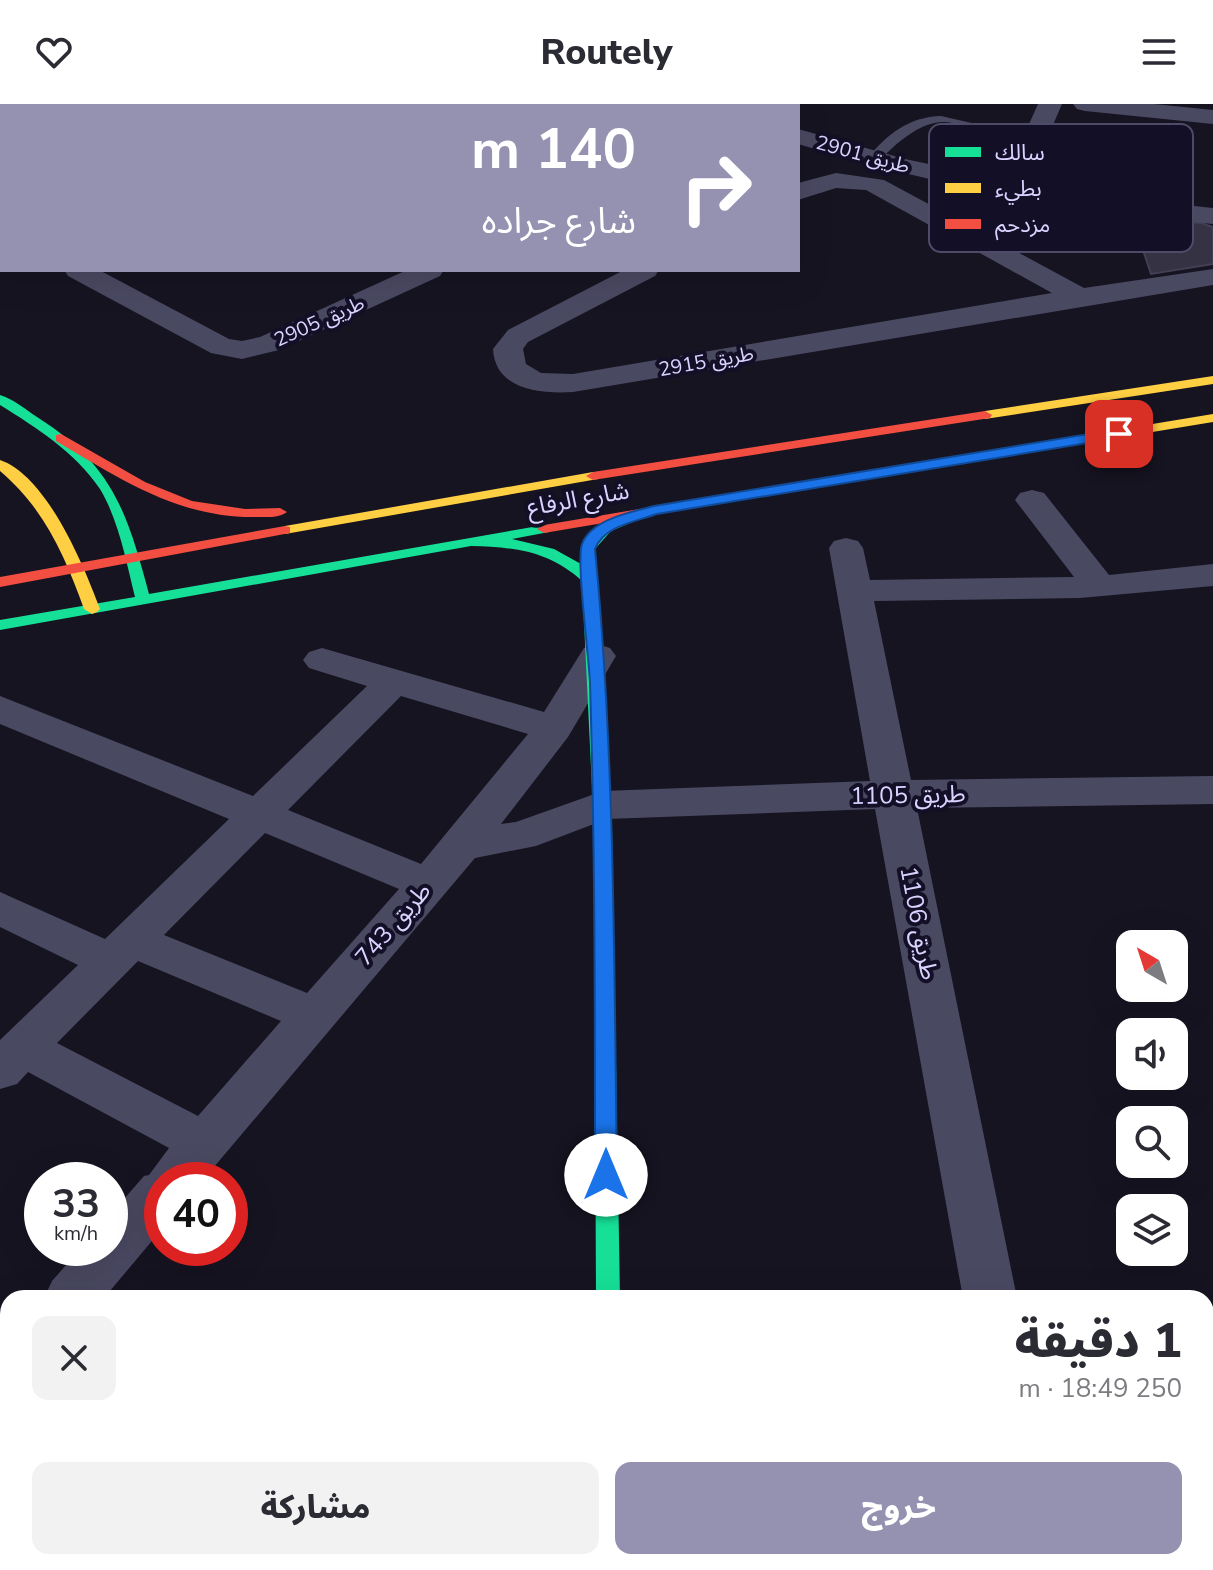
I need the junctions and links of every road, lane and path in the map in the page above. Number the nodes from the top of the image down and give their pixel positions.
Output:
1 (1050, 104) edge
2 (1085, 104) edge
3 (1213, 117) edge
4 (962, 124) edge
5 (1041, 124) edge
6 (800, 137) edge
7 (874, 158) junction
8 (929, 171) edge
9 (800, 191) edge
10 (1193, 214) edge
11 (929, 215) edge
12 (1213, 216) edge
13 (998, 252) edge
14 (82, 272) edge
15 (426, 272) edge
16 (641, 272) edge
17 (1213, 277) edge
18 (1080, 297) junction
19 (1213, 380) edge
20 (0, 399) edge
21 (1213, 418) edge
22 (61, 438) junction
23 (0, 464) edge
24 (525, 486) junction
25 (1032, 500) dead end
26 (654, 510) junction
27 (469, 542) junction
28 (846, 548) dead end
29 (134, 559) junction
30 (78, 568) junction
31 (1213, 575) edge
32 (589, 579) junction
33 (0, 582) edge
34 (1099, 586) junction
35 (856, 591) junction
36 (143, 599) junction
37 (92, 609) junction
38 (0, 625) edge
39 (597, 656) junction
40 (322, 660) dead end
41 (394, 681) junction
42 (0, 709) edge
43 (554, 728) junction
44 (1213, 790) edge
45 (895, 794) junction
46 (603, 805) junction
47 (259, 812) junction
48 (462, 845) junction
49 (429, 884) junction
50 (0, 908) edge
51 (121, 950) junction
52 (314, 1015) junction
53 (12, 1059) edge
54 (204, 1143) junction
55 (188, 1162) edge
56 (144, 1213) edge
57 (78, 1290) edge
58 (608, 1290) edge
59 (988, 1290) edge

1 - 5 street
2 - 3 street
4 - 7 lane
6 - 7 street, طريق 2901
7 - 8 street, طريق 2901
9 - 11 street
10 - 12 street, طريق 2901
13 - 18 street
14 - 15 street, طريق 2905
16 - 18 street, طريق 2915
17 - 18 street, طريق 2915
19 - 24 main road, شارع الرفاع
20 - 22 main road
21 - 26 main road, شارع الرفاع
22 - 24 main road
22 - 29 main road
23 - 30 main road
24 - 29 main road, شارع الرفاع
25 - 34 street
26 - 27 main road, شارع الرفاع
26 - 32 main road
27 - 32 main road
27 - 36 main road, شارع الرفاع
28 - 35 street, طريق 1106
29 - 30 main road, شارع الرفاع
29 - 36 main road
30 - 33 main road, شارع الرفاع
30 - 37 main road
31 - 34 street
32 - 39 main road
34 - 35 street
35 - 45 street, طريق 1106
36 - 37 main road, شارع الرفاع
37 - 38 main road, شارع الرفاع
39 - 43 street, طريق 743
39 - 46 main road
40 - 41 street
41 - 43 street
41 - 47 street
42 - 47 street
43 - 48 street, طريق 743
44 - 45 street, طريق 1105
45 - 46 street, طريق 1105
45 - 59 street, طريق 1106
46 - 48 street, طريق 1105
46 - 58 main road
47 - 49 street
47 - 51 street
48 - 49 street, طريق 743
49 - 52 street, طريق 743
50 - 51 street
51 - 52 street
51 - 53 street
52 - 54 street, طريق 743
53 - 54 street
54 - 55 street, طريق 743
56 - 57 street

